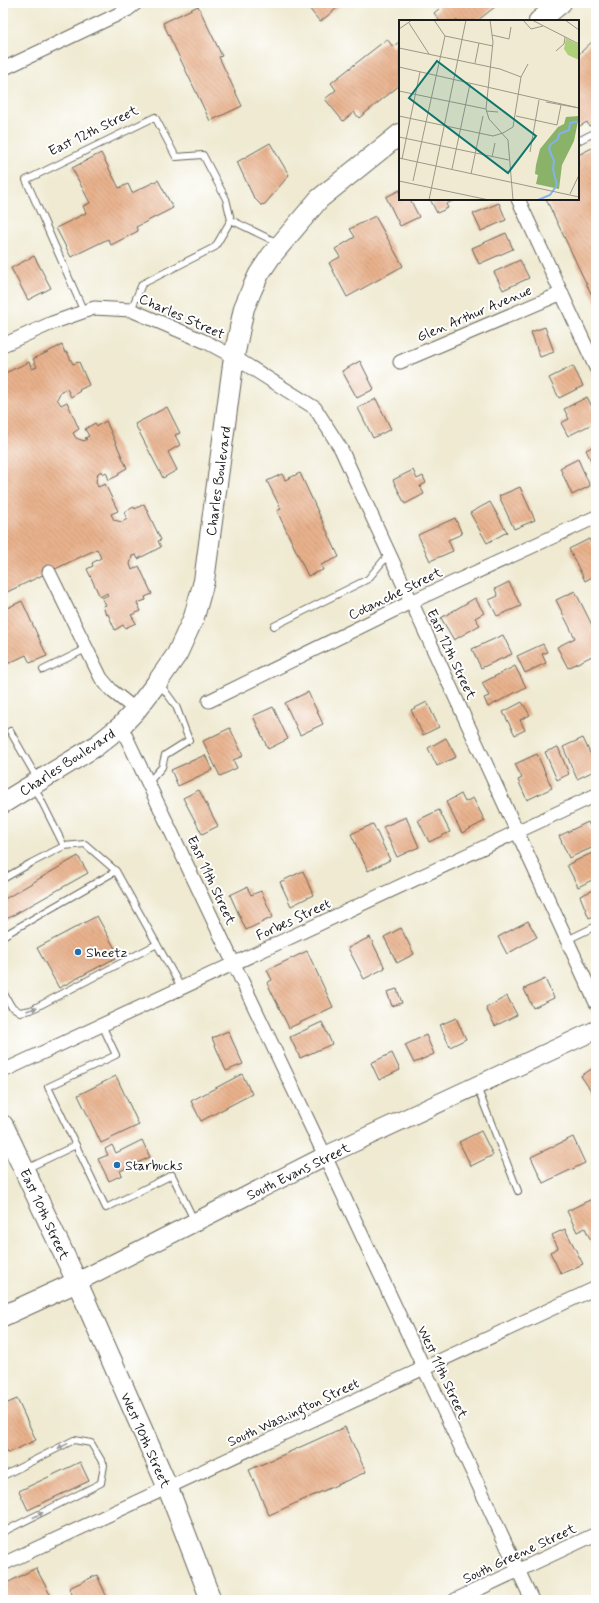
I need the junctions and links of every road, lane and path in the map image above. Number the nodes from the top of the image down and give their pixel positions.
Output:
1 (136, 3) edge
2 (561, 3) edge
3 (540, 20) edge
4 (3, 69) edge
5 (596, 132) edge
6 (399, 135) edge
7 (579, 140) edge
8 (518, 200) edge
9 (230, 220) junction
10 (281, 245) junction
11 (562, 293) junction
12 (132, 310) junction
13 (84, 312) junction
14 (3, 345) edge
15 (234, 357) junction
16 (400, 362) dead end
17 (596, 368) edge
18 (596, 517) edge
19 (389, 554) junction
20 (49, 572) dead end
21 (411, 602) junction
22 (274, 626) dead end
23 (86, 649) junction
24 (43, 670) dead end
25 (158, 682) junction
26 (209, 701) dead end
27 (136, 710) junction
28 (121, 726) junction
29 (10, 731) dead end
30 (36, 783) junction
31 (148, 783) junction
32 (596, 795) edge
33 (3, 803) edge
34 (516, 832) junction
35 (64, 846) junction
36 (116, 871) junction
37 (3, 879) edge
38 (596, 926) edge
39 (3, 936) edge
40 (567, 940) junction
41 (157, 944) junction
42 (234, 964) junction
43 (182, 989) junction
44 (3, 992) edge
45 (596, 1003) edge
46 (102, 1025) junction
47 (596, 1030) edge
48 (3, 1071) edge
49 (477, 1086) junction
50 (3, 1125) edge
51 (76, 1145) junction
52 (325, 1156) junction
53 (24, 1169) junction
54 (518, 1191) dead end
55 (195, 1222) junction
56 (77, 1282) junction
57 (596, 1288) edge
58 (3, 1316) edge
59 (424, 1369) junction
60 (3, 1476) edge
61 (168, 1488) junction
62 (3, 1532) edge
63 (596, 1534) edge
64 (3, 1564) edge
65 (518, 1570) junction
66 (211, 1600) edge
67 (455, 1600) edge
68 (532, 1600) edge

1 - 4 street
2 - 3 main road
5 - 7 lane
6 - 10 main road, Charles Boulevard
8 - 11 street
9 - 10 lane
9 - 12 lane
9 - 13 lane, East 12th Street
10 - 15 main road, Charles Boulevard
11 - 16 street, Glen Arthur Avenue
11 - 17 street
12 - 13 street, Charles Street
12 - 15 street, Charles Street
13 - 14 street, Charles Street
15 - 19 street, East 12th Street
15 - 25 main road, Charles Boulevard
18 - 21 street, Cotanche Street
19 - 21 street, East 12th Street
19 - 22 lane
20 - 23 street
21 - 26 street, Cotanche Street
21 - 34 street, East 12th Street
23 - 24 lane
23 - 27 street
25 - 27 main road, Charles Boulevard
25 - 31 lane
27 - 28 main road, Charles Boulevard
28 - 30 main road, Charles Boulevard
28 - 31 street, East 11th Street
29 - 30 lane
30 - 33 main road, Charles Boulevard
30 - 35 lane
31 - 42 street, East 11th Street
32 - 34 street, Forbes Street
34 - 40 street, East 12th Street
34 - 42 street, Forbes Street
35 - 36 lane
35 - 37 lane
36 - 39 lane
36 - 41 lane
38 - 40 lane
40 - 45 street, East 12th Street
41 - 43 lane
44 -> 41 lane
42 - 43 street, Forbes Street
42 - 52 street, East 11th Street
43 - 46 street, Forbes Street
46 - 48 street, Forbes Street
46 - 51 lane
47 - 49 main road, South Evans Street
49 - 52 main road, South Evans Street
49 - 54 lane
50 - 53 main road, East 10th Street
51 - 53 lane
51 - 55 lane
52 - 55 main road, South Evans Street
52 - 59 street, West 11th Street
53 - 56 main road, East 10th Street
55 - 56 main road, South Evans Street
56 - 58 main road, South Evans Street
56 - 61 main road, West 10th Street
57 - 59 street, South Washington Street
59 - 61 street, South Washington Street
59 - 65 street, West 11th Street
62 -> 60 lane
61 - 64 street, South Washington Street
61 - 66 main road, West 10th Street
63 - 65 street, South Greene Street
65 - 67 street, South Greene Street
65 - 68 street, West 11th Street

